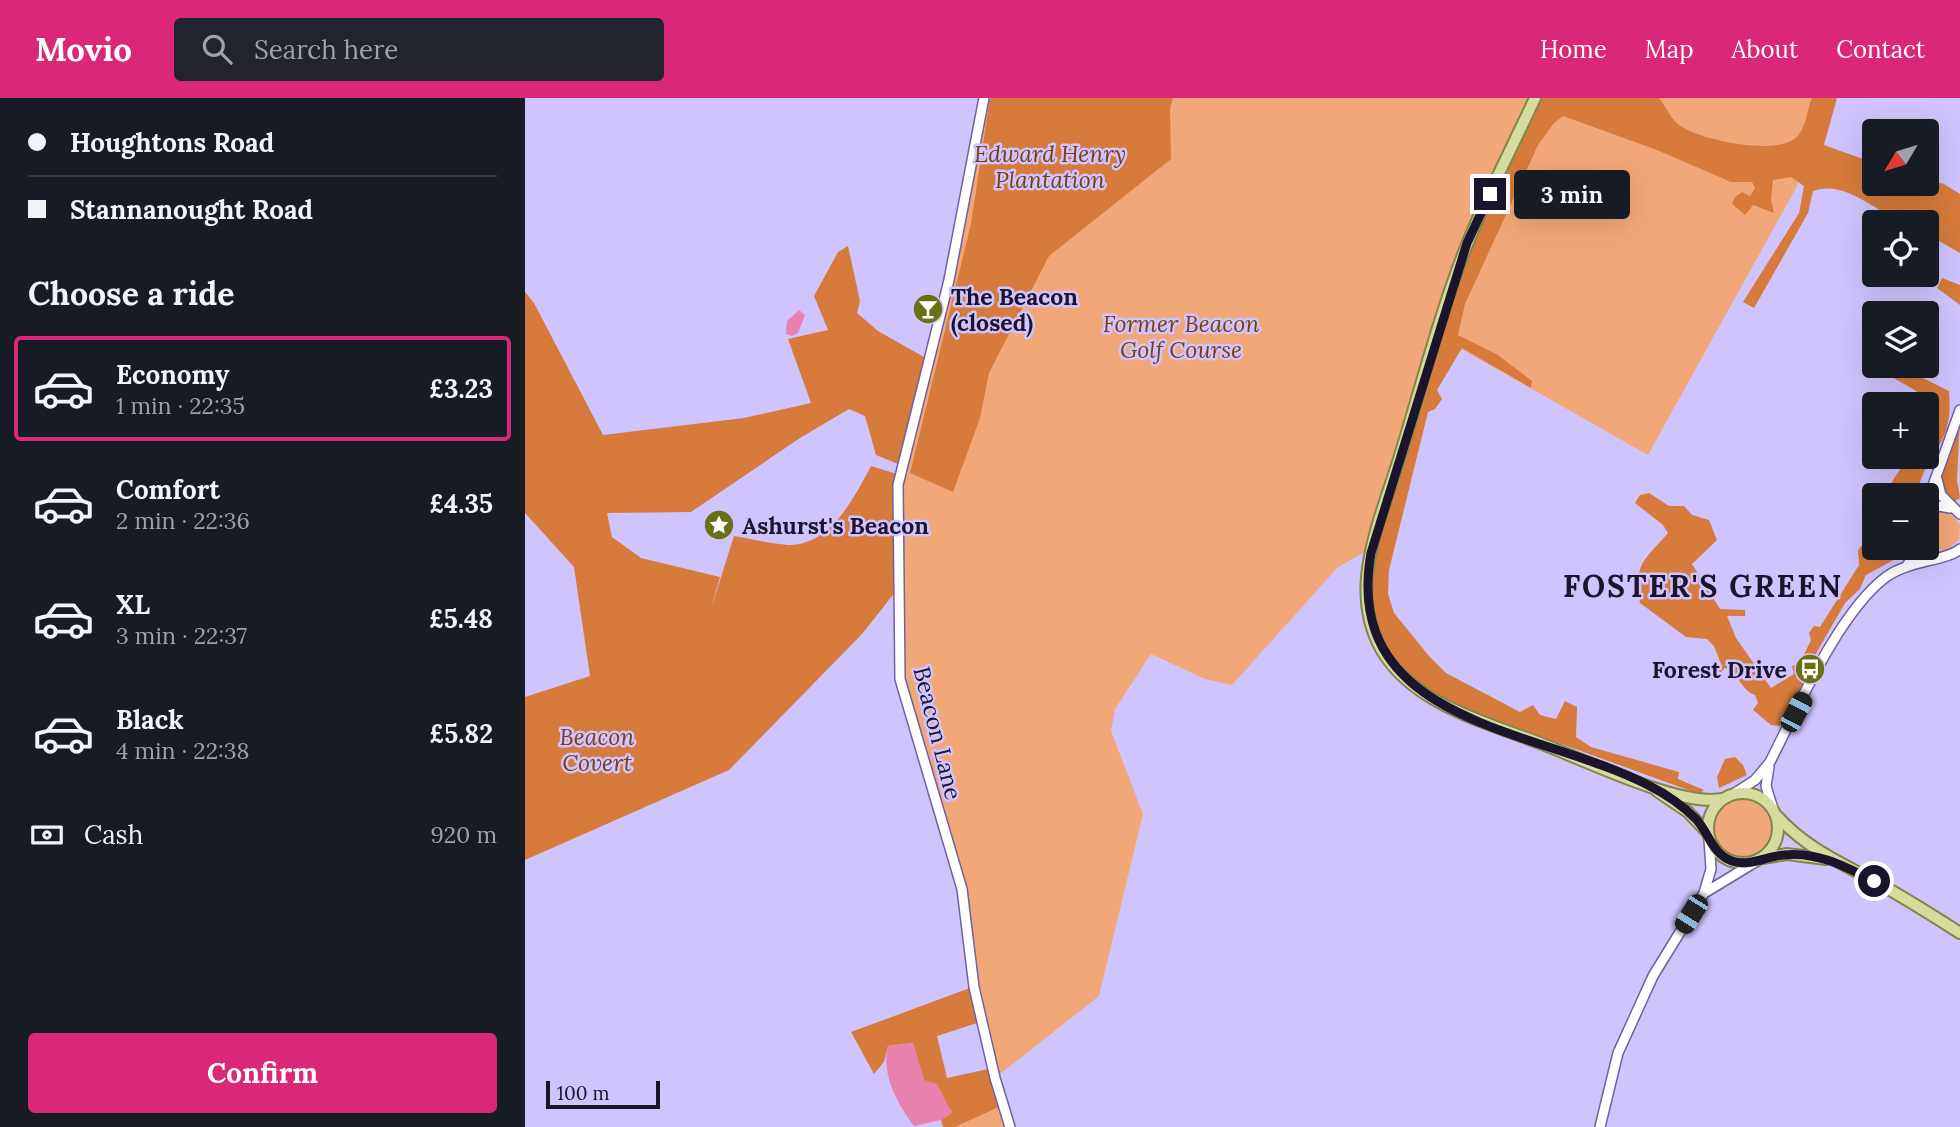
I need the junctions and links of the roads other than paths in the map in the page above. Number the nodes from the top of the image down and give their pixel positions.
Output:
1 (984, 98) edge
2 (1535, 98) edge
3 (1960, 410) edge
4 (1937, 477) junction
5 (1935, 483) edge
6 (1939, 506) edge
7 (1958, 512) edge
8 (1959, 552) edge
9 (1940, 557) joint
10 (1911, 560) edge
11 (1907, 565) junction
12 (1770, 762) junction
13 (1649, 785) junction
14 (1735, 793) junction
15 (1722, 799) junction
16 (1775, 813) junction
17 (1709, 836) junction
18 (1760, 859) junction
19 (1830, 860) junction
20 (1705, 893) junction
21 (1960, 933) edge
22 (1010, 1127) edge
23 (1600, 1127) edge

1 - 22 street, Beacon Lane
2 - 13 main road
3 - 4 street
4 - 5 street
4 - 7 street
6 - 7 street
8 - 9 street
9 - 11 street
10 - 11 street
11 - 12 street
12 - 14 street
12 - 16 street
13 - 15 main road
13 - 17 main road
14 - 15 main road
14 - 16 main road
15 - 17 main road
16 - 18 main road
16 - 19 main road
17 - 18 main road
17 - 20 street
18 - 19 main road
18 - 20 street
19 - 21 main road
20 - 23 street

